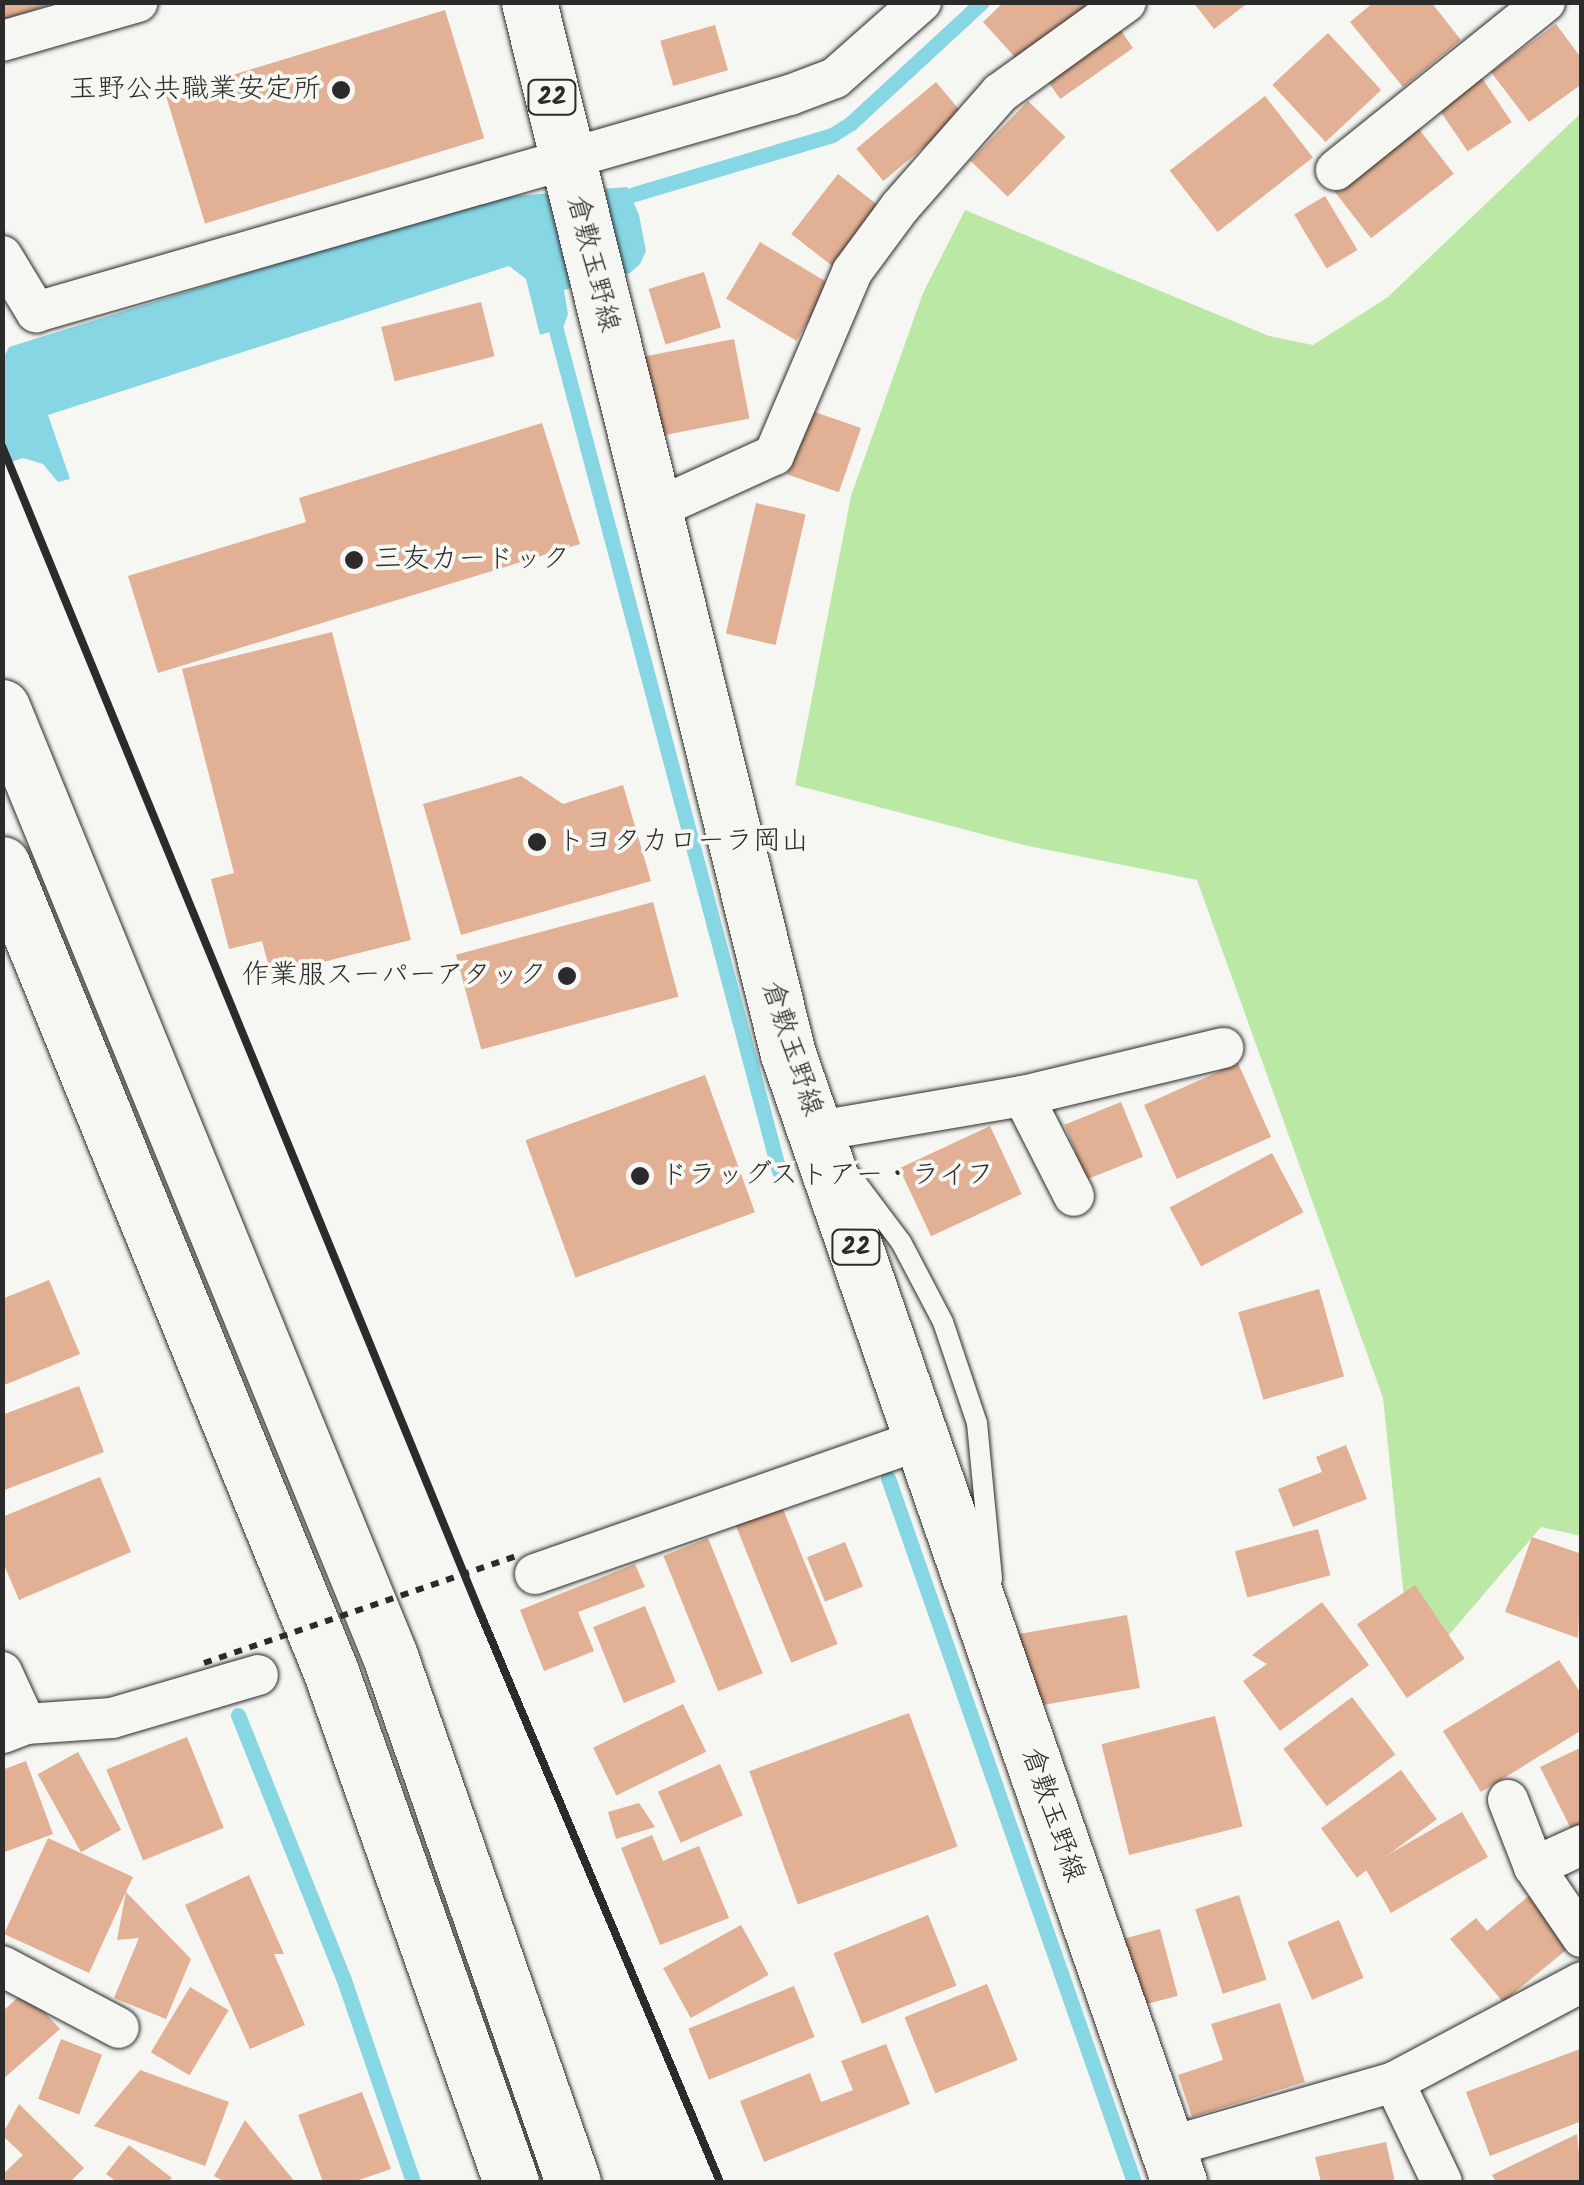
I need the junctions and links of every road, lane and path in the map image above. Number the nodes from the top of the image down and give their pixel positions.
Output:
1 (138, 2) edge
2 (528, 2) edge
3 (921, 2) edge
4 (1126, 2) edge
5 (1545, 2) edge
6 (2, 41) edge
7 (1336, 170) dead end
8 (570, 175) junction
9 (2, 256) edge
10 (651, 511) junction
11 (2, 707) edge
12 (2, 864) edge
13 (1222, 1048) dead end
14 (1023, 1096) junction
15 (818, 1131) junction
16 (1074, 1196) dead end
17 (920, 1440) junction
18 (528, 1564) joint
19 (204, 1663) dead end
20 (998, 1664) junction
21 (2, 1672) edge
22 (258, 1675) dead end
23 (14, 1728) edge
24 (1508, 1800) dead end
25 (1582, 1845) edge
26 (1534, 1867) junction
27 (1582, 1937) edge
28 (2, 1966) edge
29 (1582, 1982) edge
30 (119, 2028) dead end
31 (1394, 2082) junction
32 (1174, 2165) edge
33 (511, 2182) edge
34 (573, 2182) edge
35 (1442, 2182) edge

1 - 6 street
2 - 8 street, 倉敷玉野線 / 22
3 - 8 street
4 - 10 street
5 - 7 street
8 - 9 street
8 - 10 street, 倉敷玉野線 / 22
10 - 15 street, 倉敷玉野線 / 22
11 - 34 street
12 - 33 street
13 - 14 street
14 - 15 street
14 - 16 street
15 - 17 street, 倉敷玉野線 / 22
15 - 20 lane
17 - 18 street
17 - 20 street, 倉敷玉野線 / 22
18 - 19 path, bridge
20 - 32 street, 倉敷玉野線 / 22
21 - 23 street
22 - 23 street
24 - 26 street
25 - 26 street
26 - 27 street
28 - 30 street
29 - 31 street
31 - 32 street
31 - 35 street

